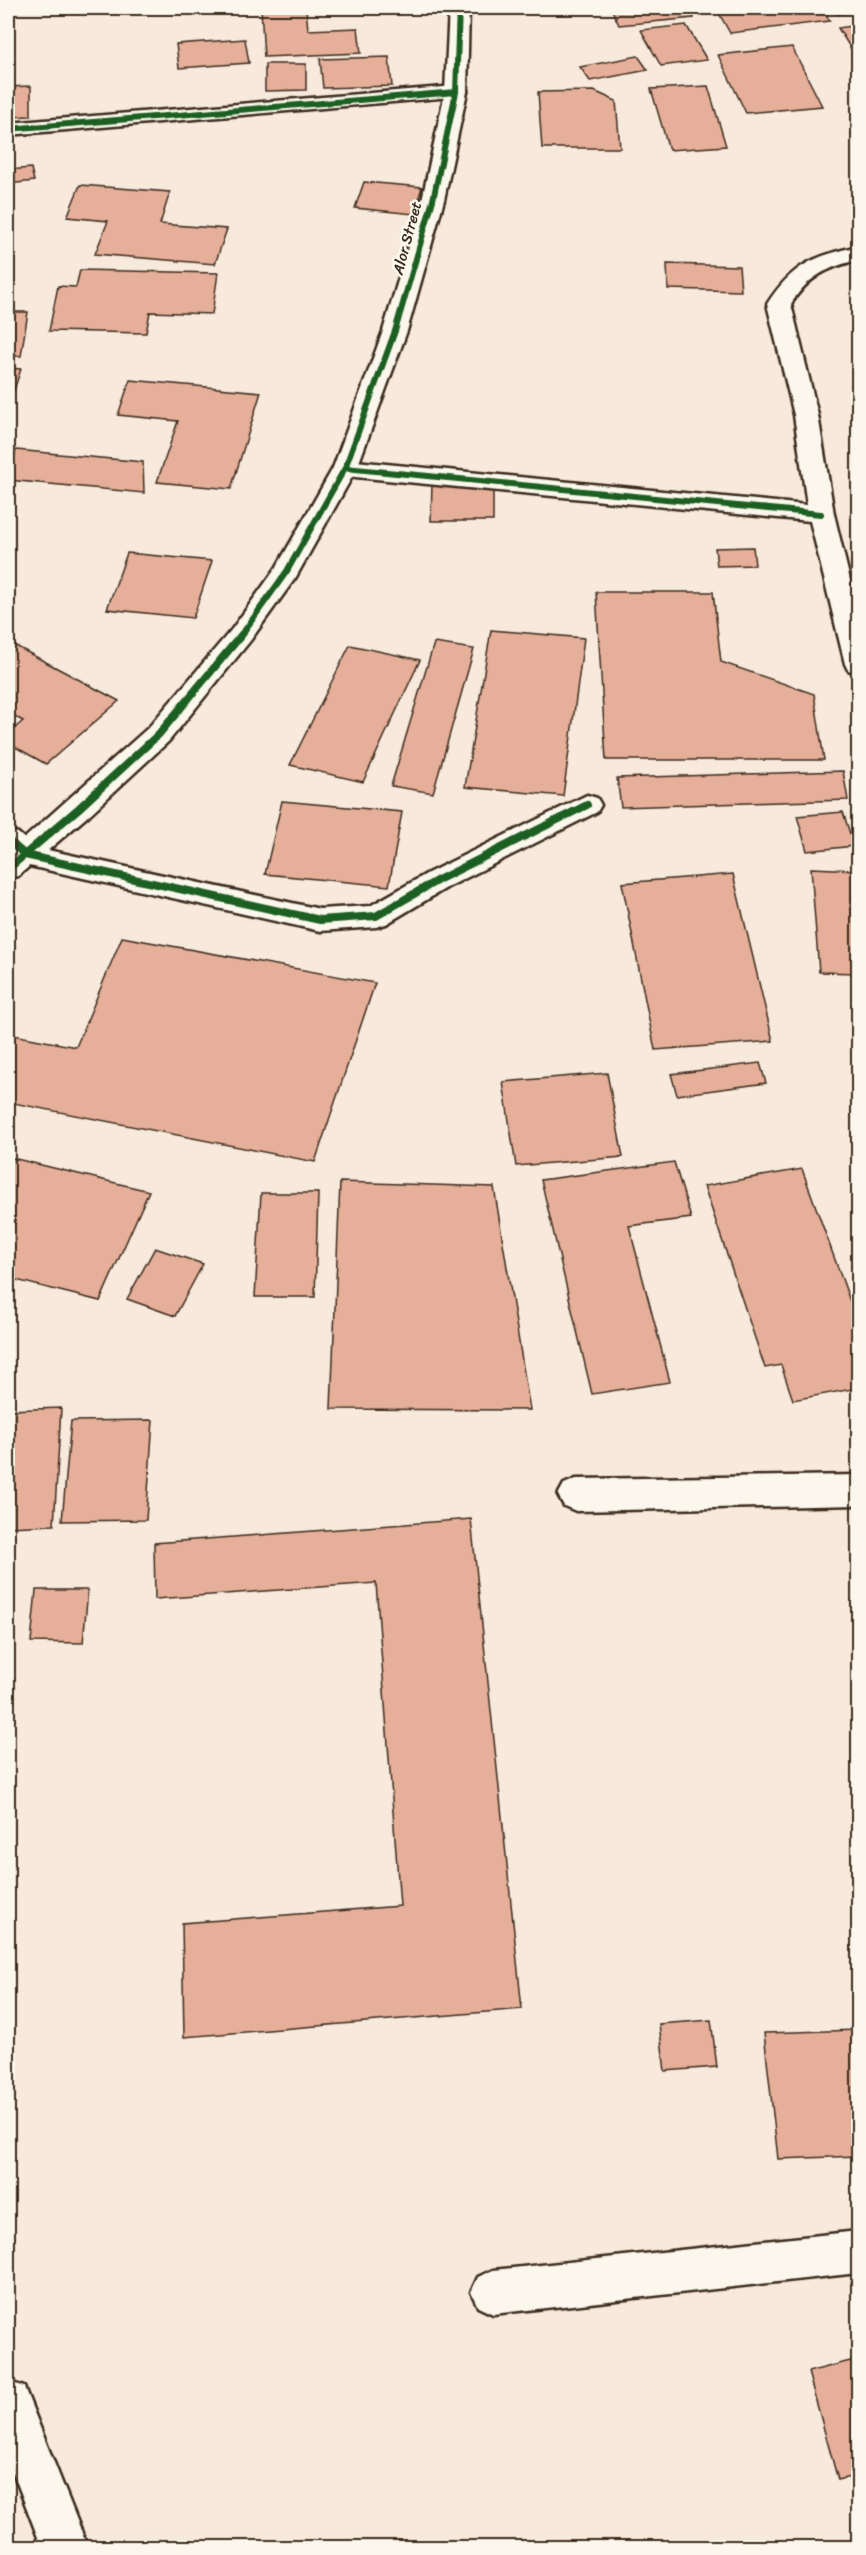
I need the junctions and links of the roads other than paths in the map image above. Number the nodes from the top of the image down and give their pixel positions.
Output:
1 (459, 8) edge
2 (456, 92) junction
3 (8, 129) edge
4 (858, 253) edge
5 (345, 468) junction
6 (821, 514) junction
7 (858, 664) edge
8 (587, 805) dead end
9 (13, 855) edge
10 (858, 1490) edge
11 (576, 1495) dead end
12 (858, 2252) edge
13 (493, 2292) dead end
14 (8, 2403) edge
15 (65, 2547) edge

1 - 2 street, Alor Street
2 - 3 street
2 - 5 street, Alor Street
4 - 6 street
5 - 6 street
5 - 9 street, Alor Street
6 - 7 street
8 - 9 street
10 - 11 street
12 - 13 street
14 - 15 street

